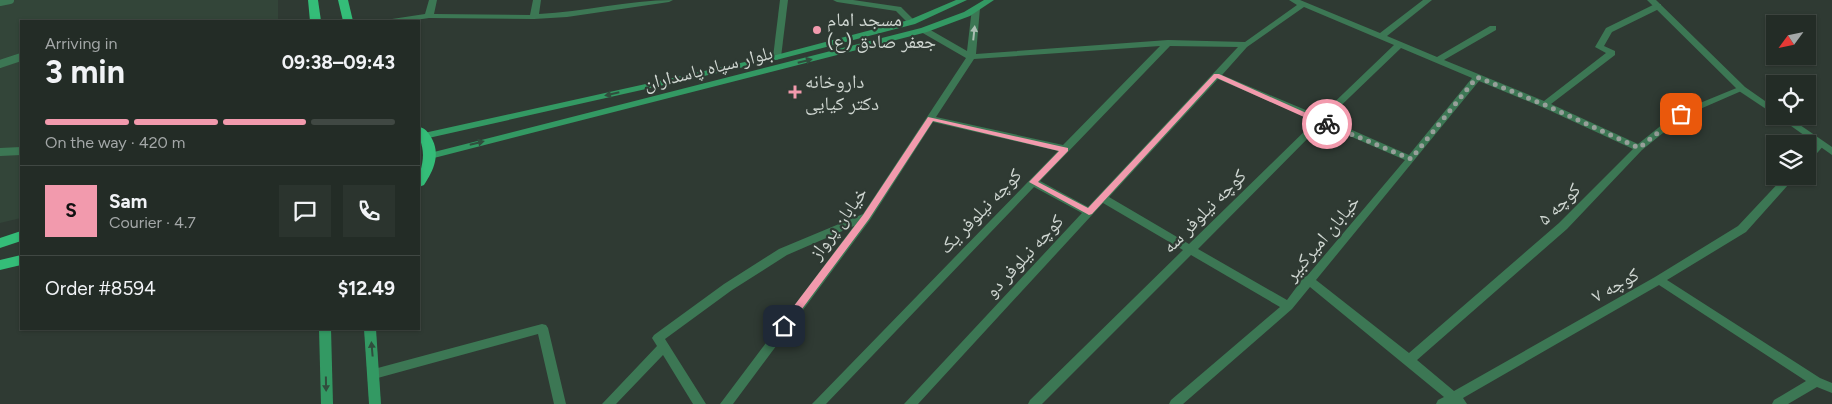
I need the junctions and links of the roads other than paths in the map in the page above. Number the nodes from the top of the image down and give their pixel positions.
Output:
1 (10, 0) edge
2 (343, 0) edge
3 (434, 0) edge
4 (537, 0) edge
5 (669, 0) edge
6 (784, 0) edge
7 (837, 0) edge
8 (897, 0) edge
9 (963, 0) edge
10 (990, 0) edge
11 (1293, 0) edge
12 (1428, 0) edge
13 (0, 2) edge
14 (642, 3) edge
15 (1655, 3) edge
16 (313, 4) edge
17 (1303, 4) junction
18 (976, 8) junction
19 (898, 9) junction
20 (429, 16) junction
21 (534, 17) junction
22 (312, 20) edge
23 (316, 20) edge
24 (348, 20) edge
25 (399, 20) edge
26 (912, 22) junction
27 (1493, 28) dead end
28 (924, 30) junction
29 (1380, 37) junction
30 (1168, 43) junction
31 (1245, 45) junction
32 (1399, 45) junction
33 (20, 57) edge
34 (777, 57) junction
35 (972, 57) junction
36 (1437, 60) junction
37 (0, 64) edge
38 (1216, 75) junction
39 (1477, 77) junction
40 (1742, 89) junction
41 (1545, 105) junction
42 (1766, 106) edge
43 (931, 119) junction
44 (1320, 121) junction
45 (1793, 125) edge
46 (422, 134) edge
47 (1820, 144) junction
48 (1639, 148) junction
49 (1816, 149) edge
50 (1065, 150) junction
51 (20, 151) edge
52 (0, 152) edge
53 (1832, 152) edge
54 (430, 156) junction
55 (1411, 159) junction
56 (420, 180) edge
57 (1033, 182) junction
58 (1783, 185) edge
59 (1102, 198) junction
60 (1089, 212) junction
61 (866, 217) junction
62 (20, 237) edge
63 (0, 244) edge
64 (1190, 250) junction
65 (20, 260) edge
66 (0, 265) edge
67 (1308, 280) junction
68 (1659, 280) junction
69 (1288, 306) junction
70 (325, 330) edge
71 (370, 330) edge
72 (664, 346) junction
73 (1409, 360) junction
74 (374, 374) junction
75 (1816, 381) junction
76 (1832, 388) edge
77 (1452, 402) edge
78 (327, 404) edge
79 (375, 404) edge
80 (560, 404) edge
81 (608, 404) edge
82 (700, 404) edge
83 (726, 404) edge
84 (818, 404) edge
85 (910, 404) edge
86 (1034, 404) edge
87 (1175, 404) edge
88 (1778, 404) edge

1 - 13 lane
2 - 24 highway
3 - 20 street
4 - 21 street
5 - 14 street
6 - 34 street
7 - 19 street
8 - 19 street
9 - 26 main road, بلوار سپاه پاسداران
10 - 18 main road, بلوار سپاه پاسداران
11 - 17 street
12 - 29 street
14 - 21 street
15 - 40 street
15 - 41 street
16 - 22 highway
16 - 23 highway
17 - 29 street
17 - 31 street, کوچه نیلوفر دو
18 - 28 main road, بلوار سپاه پاسداران
35 -> 18 street
19 - 26 street
20 - 21 street
20 - 25 street
26 - 34 main road, بلوار سپاه پاسداران
27 - 36 street
28 - 35 street
54 -> 28 main road, بلوار سپاه پاسداران
29 - 32 street
30 - 31 street
30 - 35 street
30 - 50 street, کوچه نیلوفر یک
31 - 38 street, کوچه نیلوفر دو
32 - 36 street
32 - 44 street, کوچه نیلوفر سه
33 - 37 lane
34 -> 46 main road, بلوار سپاه پاسداران
35 - 43 street, خیابان پرواز
36 - 39 street
38 - 44 street
38 - 59 street, کوچه نیلوفر دو
39 - 41 street
39 - 55 street, خیابان امیرکبیر
40 - 42 street
40 - 48 street, کوچه ۵
41 - 48 street
43 - 50 street
43 - 61 street, خیابان پرواز
44 - 55 street
44 - 64 street, کوچه نیلوفر سه
45 - 47 street
46 - 54 highway
47 - 49 street
47 - 53 street
48 - 73 street, کوچه ۵
50 - 57 street, کوچه نیلوفر یک
51 - 52 lane
54 - 56 highway
55 - 67 street, خیابان امیرکبیر
57 - 60 street
57 - 84 street, کوچه نیلوفر یک
58 - 68 street, کوچه ۷
59 - 60 street, کوچه نیلوفر دو
59 - 64 street
60 - 85 street, کوچه نیلوفر دو
61 - 72 street
61 - 83 street, خیابان پرواز
62 - 63 highway
64 - 69 street
64 - 86 street, کوچه نیلوفر سه
65 - 66 highway
67 - 69 street, خیابان امیرکبیر
67 - 73 street
68 - 75 street
68 - 77 street, کوچه ۷
69 - 87 street, خیابان امیرکبیر
70 -> 78 main road
74 -> 71 main road
72 - 81 street
72 - 82 street
73 - 77 street
74 - 79 main road
74 - 80 street
75 - 76 street
75 - 88 street

